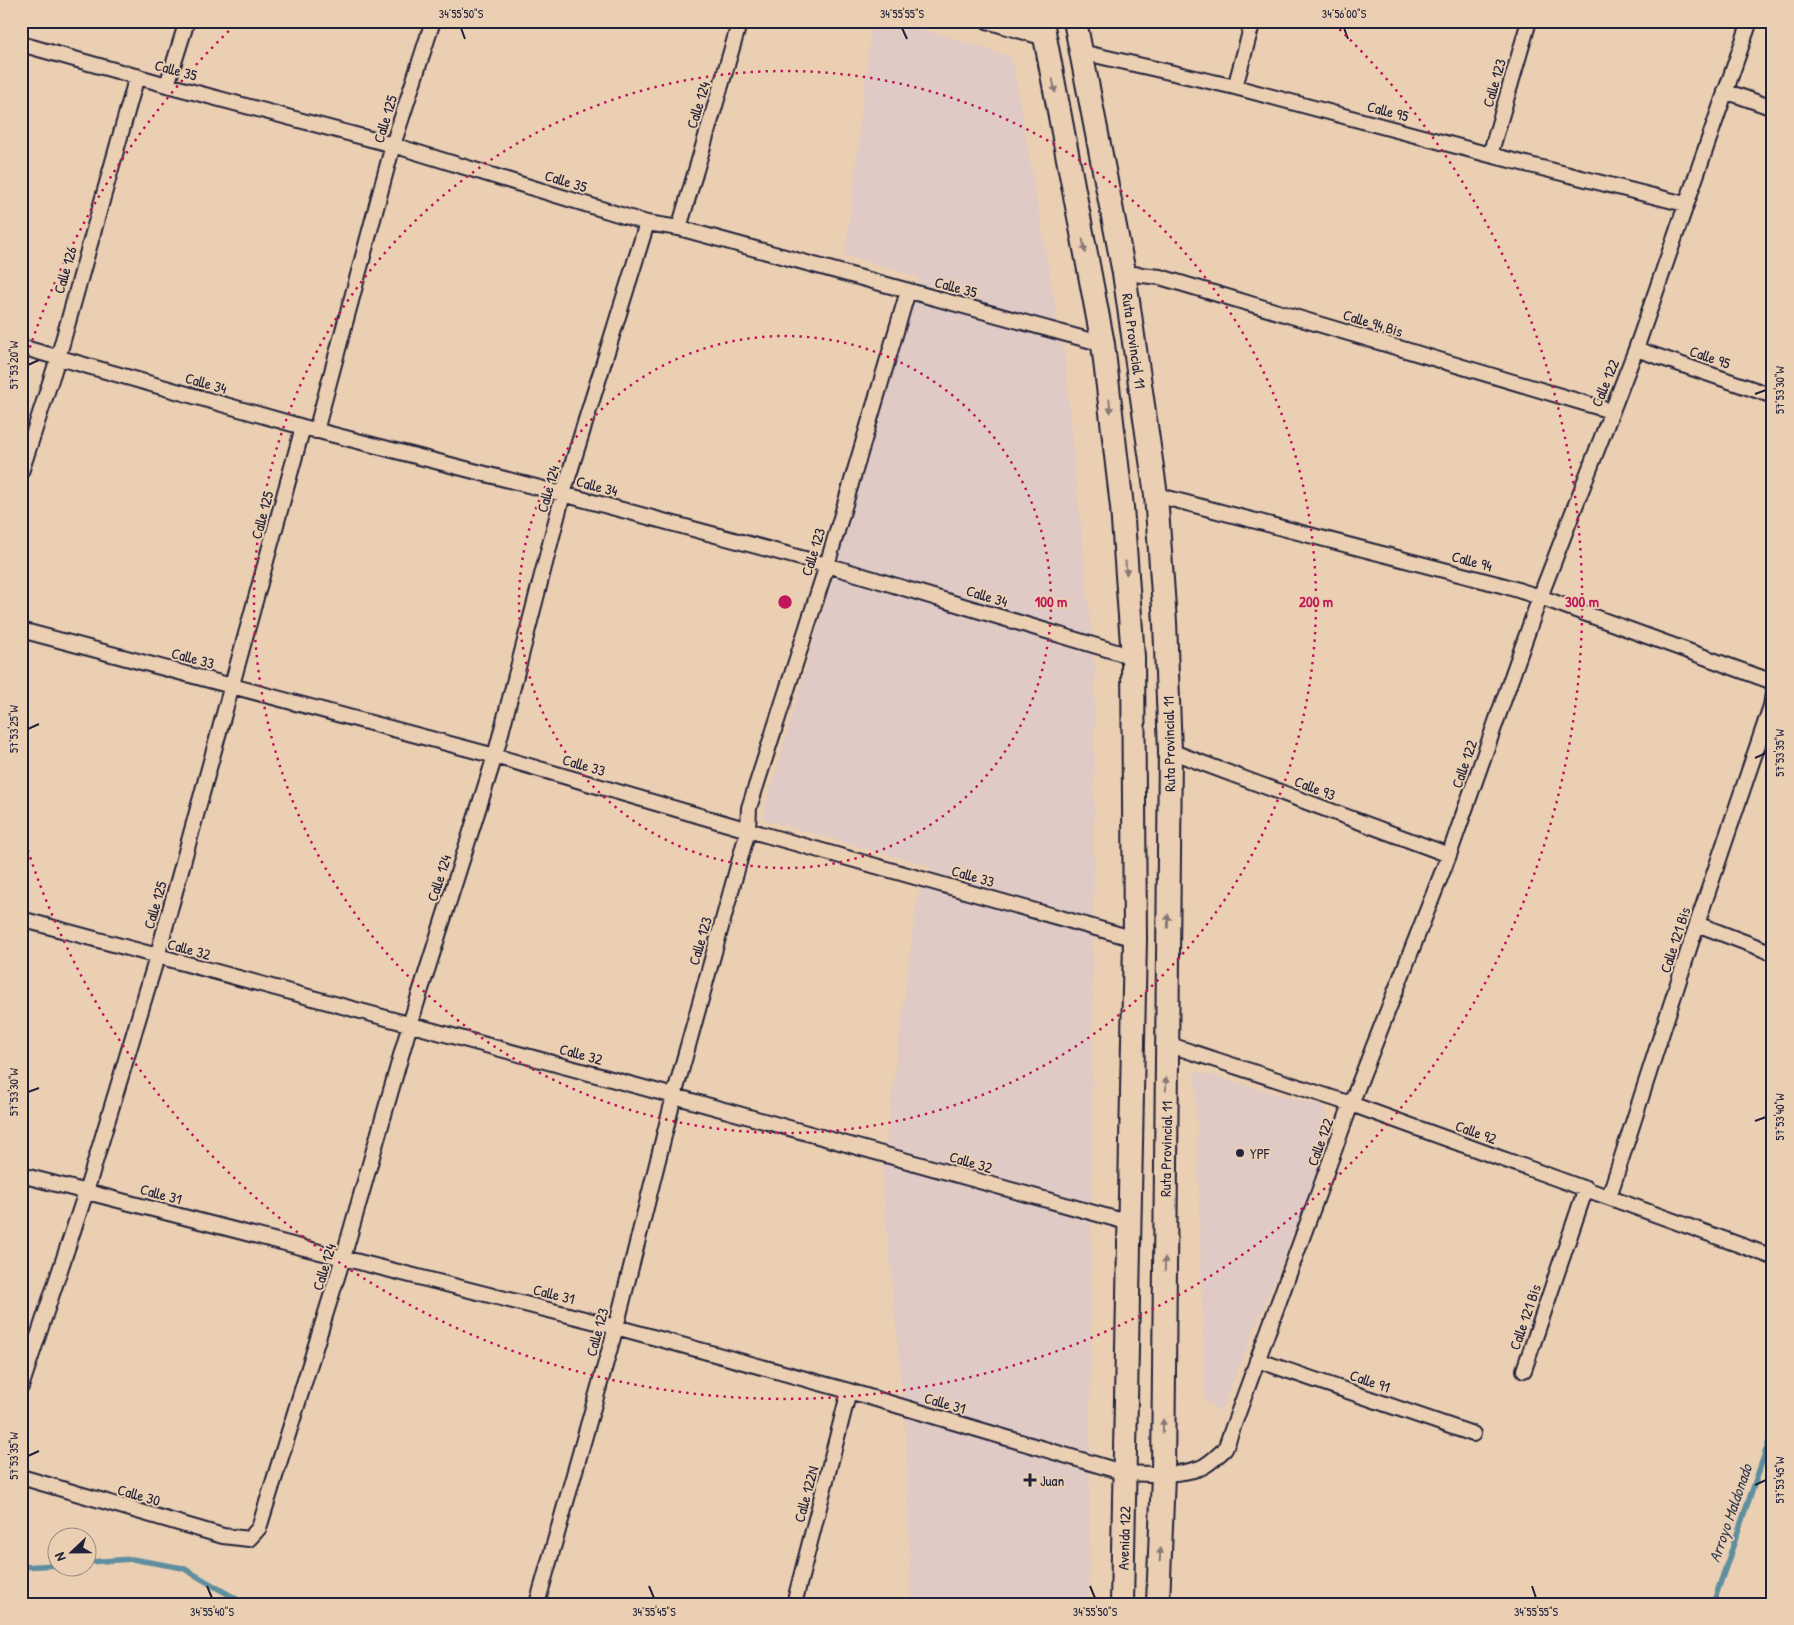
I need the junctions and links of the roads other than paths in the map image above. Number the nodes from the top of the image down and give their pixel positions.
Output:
1 (187, 21) edge
2 (433, 21) edge
3 (740, 21) edge
4 (987, 21) edge
5 (1076, 21) edge
6 (1253, 21) edge
7 (1529, 21) edge
8 (1750, 21) edge
9 (1043, 30) edge
10 (21, 44) edge
11 (1081, 52) junction
12 (137, 76) junction
13 (167, 85) junction
14 (1235, 87) junction
15 (1725, 91) junction
16 (1773, 108) edge
17 (393, 145) junction
18 (1490, 155) junction
19 (1685, 204) junction
20 (647, 223) junction
21 (679, 228) junction
22 (1124, 273) junction
23 (908, 291) junction
24 (1103, 344) junction
25 (21, 347) edge
26 (1636, 349) junction
27 (58, 358) junction
28 (1773, 396) edge
29 (1611, 411) junction
30 (309, 429) junction
31 (21, 472) edge
32 (563, 494) junction
33 (1156, 495) junction
34 (827, 565) junction
35 (1540, 597) junction
36 (21, 630) edge
37 (1134, 657) junction
38 (1773, 682) edge
39 (233, 685) junction
40 (1773, 693) edge
41 (1170, 751) junction
42 (495, 756) junction
43 (748, 830) junction
44 (1448, 855) junction
45 (21, 919) edge
46 (1697, 924) junction
47 (1135, 939) junction
48 (1773, 953) edge
49 (157, 957) junction
50 (410, 1024) junction
51 (1167, 1044) junction
52 (674, 1096) junction
53 (1351, 1104) junction
54 (21, 1175) edge
55 (1586, 1188) junction
56 (86, 1192) junction
57 (1609, 1197) junction
58 (1130, 1223) junction
59 (1773, 1257) edge
60 (344, 1258) junction
61 (616, 1327) junction
62 (1257, 1360) junction
63 (1524, 1370) dead end
64 (21, 1387) edge
65 (849, 1392) junction
66 (1473, 1434) dead end
67 (1125, 1472) junction
68 (1163, 1475) junction
69 (21, 1477) edge
70 (249, 1538) joint
71 (537, 1604) edge
72 (794, 1604) edge
73 (1122, 1604) edge
74 (1158, 1604) edge

1 - 13 street
2 - 17 street, Calle 125
3 - 21 street, Calle 124
4 - 9 street
5 - 11 main road, Ruta Provincial 11
6 - 14 street
7 - 18 street, Calle 123
8 - 15 street, Calle 122
9 -> 24 main road, Ruta Provincial 11
10 - 12 street, Calle 35
11 - 14 street, Calle 95
11 - 22 main road, Ruta Provincial 11
12 - 13 street, Calle 35
12 - 27 street, Calle 126
13 - 17 street, Calle 35
14 - 18 street, Calle 95
15 - 16 street
15 - 19 street, Calle 122
17 - 20 street, Calle 35
17 - 30 street, Calle 125
18 - 19 street, Calle 95
19 - 26 street, Calle 122
20 - 21 street, Calle 35
20 - 32 street, Calle 124
21 - 23 street, Calle 35
22 - 29 street, Calle 94 Bis
22 - 33 main road, Ruta Provincial 11
23 - 24 street, Calle 35
23 - 34 street, Calle 123
24 -> 37 main road, Ruta Provincial 11
25 - 27 street, Calle 34
26 - 28 street, Calle 95
26 - 29 street, Calle 122
27 - 30 street, Calle 34
27 - 31 street, Calle 126
29 - 35 street, Calle 122
30 - 32 street, Calle 34
30 - 39 street, Calle 125
32 - 34 street, Calle 34
32 - 42 street, Calle 124
33 - 35 street, Calle 94
33 - 41 main road, Ruta Provincial 11
34 - 37 street, Calle 34
34 - 43 street, Calle 123
35 - 38 street, Calle 94
35 - 44 street, Calle 122
36 - 39 street, Calle 33
37 - 47 main road, Ruta Provincial 11
39 - 42 street, Calle 33
39 - 49 street, Calle 125
40 - 46 street, Calle 121 Bis
41 - 44 street, Calle 93
51 -> 41 main road, Ruta Provincial 11
42 - 43 street, Calle 33
42 - 50 street, Calle 124
43 - 47 street, Calle 33
43 - 52 street, Calle 123
44 - 53 street, Calle 122
45 - 49 street, Calle 32
46 - 48 street
46 - 57 street, Calle 121 Bis
47 - 58 main road, Ruta Provincial 11
49 - 50 street, Calle 32
49 - 56 street, Calle 125
50 - 52 street, Calle 32
50 - 60 street, Calle 124
51 - 53 street, Calle 92
68 -> 51 main road, Ruta Provincial 11
52 - 58 street, Calle 32
52 - 61 street, Calle 123
53 - 55 street, Calle 92
53 - 62 street, Calle 122
54 - 56 street, Calle 31
55 - 57 street, Calle 92
55 - 63 street, Calle 121 Bis
56 - 60 street, Calle 31
56 - 64 street, Calle 125
57 - 59 street, Calle 92
58 - 67 main road, Ruta Provincial 11
60 - 61 street, Calle 31
60 - 70 street, Calle 124
61 - 65 street, Calle 31
61 - 71 street, Calle 123
62 - 66 street, Calle 91
62 - 68 street, Calle 122
65 - 67 street, Calle 31
65 - 72 street, Calle 122N
67 - 68 street, Calle 31
67 - 73 main road, Avenida 122
74 -> 68 main road
69 - 70 street, Calle 30

